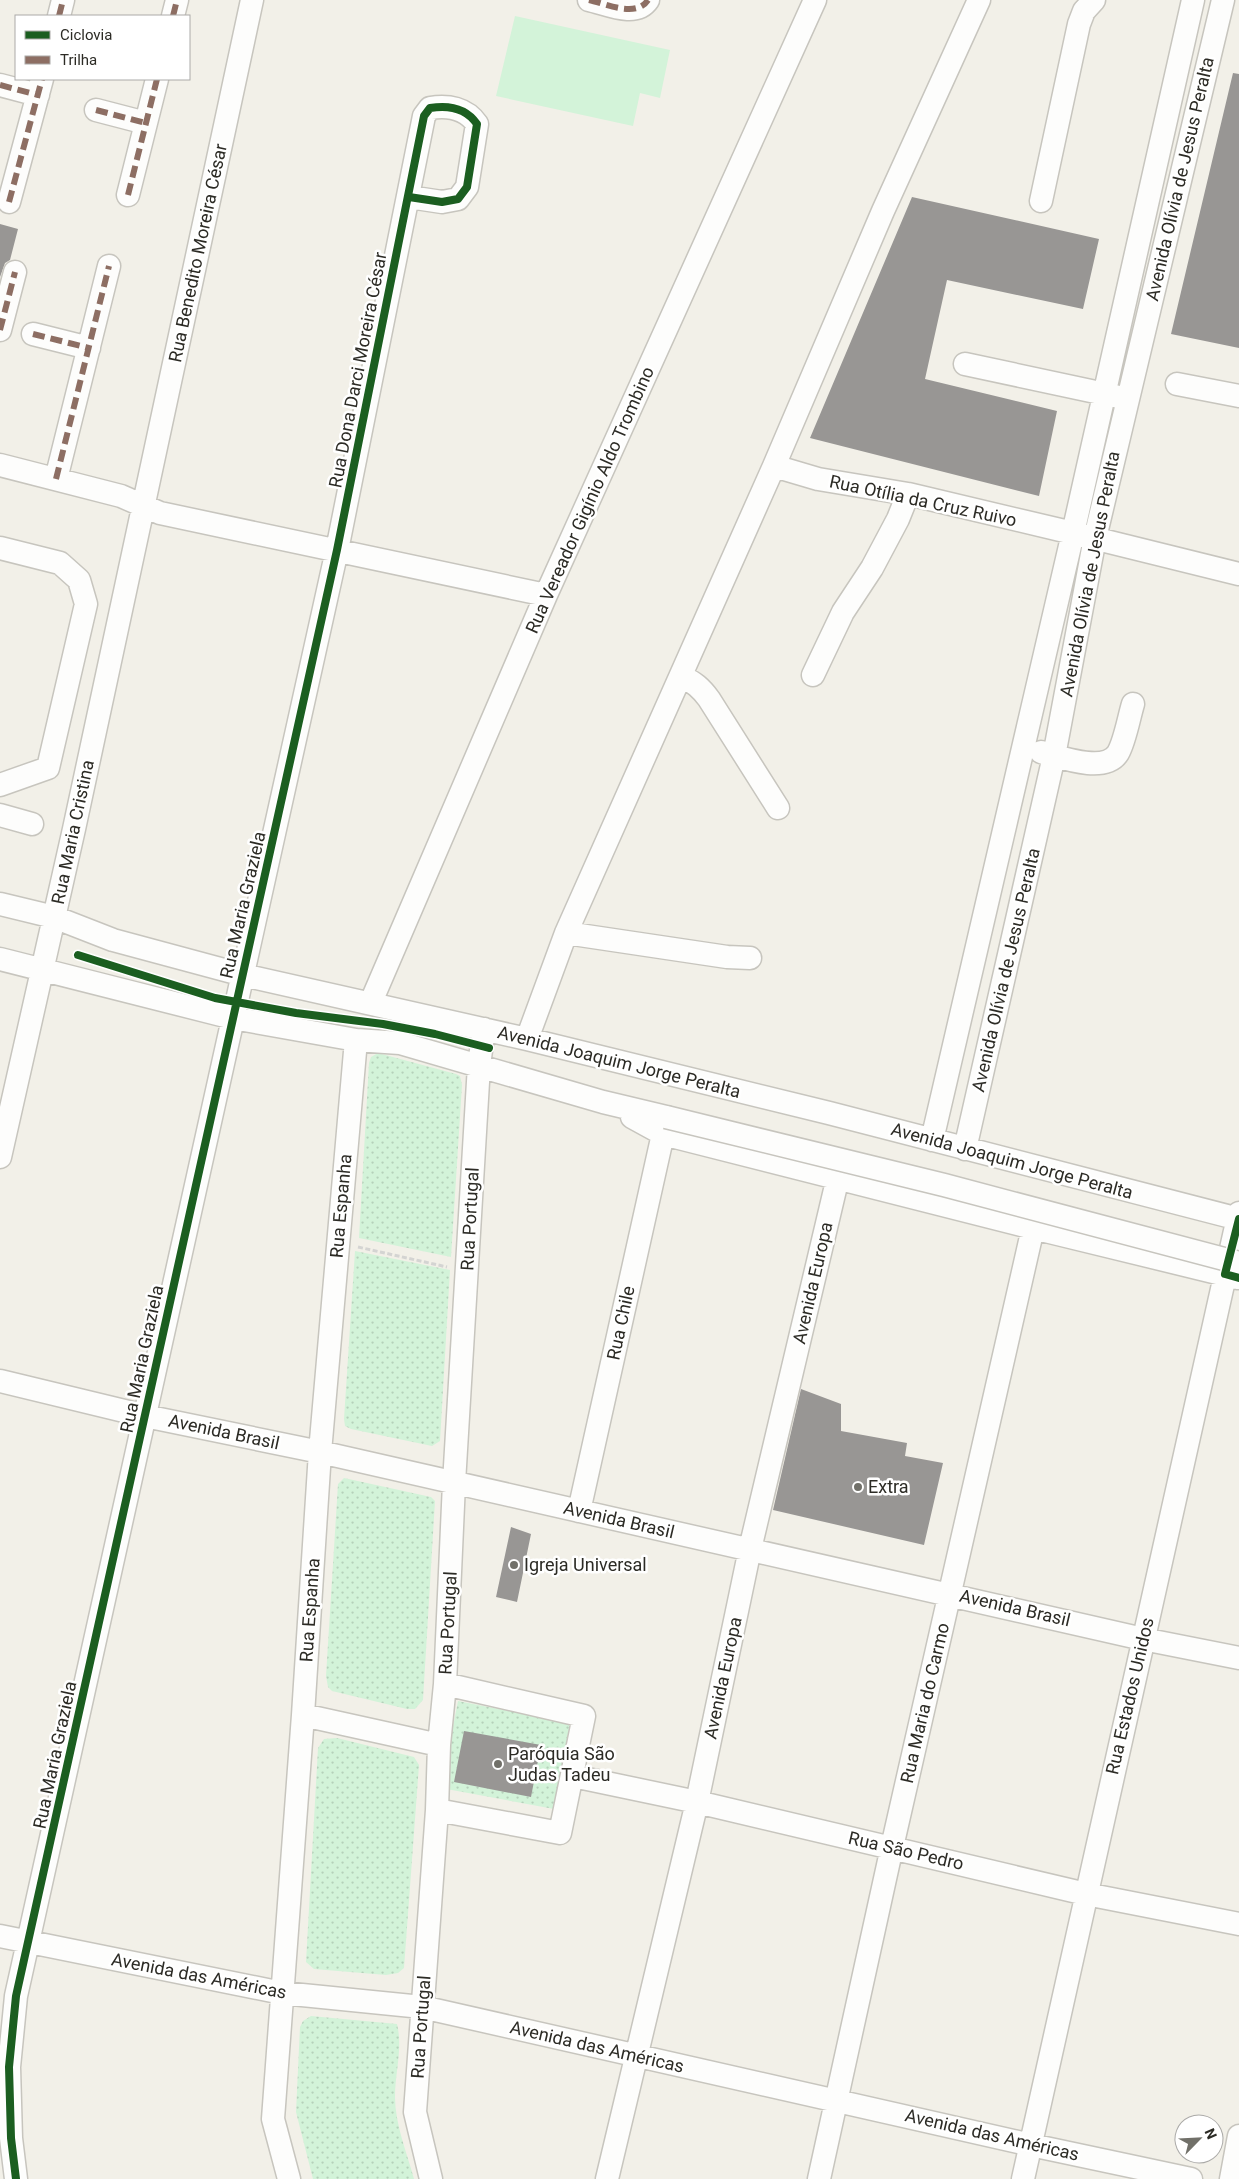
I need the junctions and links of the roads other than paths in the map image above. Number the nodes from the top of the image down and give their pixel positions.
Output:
1 (63, 0) edge
2 (177, 0) edge
3 (589, 0) edge
4 (648, 0) edge
5 (815, 0) edge
6 (980, 0) edge
7 (1094, 0) edge
8 (1193, 0) edge
9 (1222, 0) edge
10 (245, 2) edge
11 (59, 15) edge
12 (173, 15) edge
13 (157, 80) edge
14 (0, 86) edge
15 (40, 87) edge
16 (96, 110) dead end
17 (146, 123) junction
18 (128, 195) dead end
19 (409, 197) dead end
20 (1041, 201) dead end
21 (9, 202) dead end
22 (109, 266) dead end
23 (15, 272) dead end
24 (0, 328) edge
25 (33, 334) dead end
26 (89, 348) junction
27 (965, 364) dead end
28 (1176, 384) dead end
29 (1104, 394) junction
30 (1239, 396) edge
31 (1127, 398) junction
32 (0, 465) edge
33 (774, 466) junction
34 (56, 479) junction
35 (908, 494) junction
36 (143, 506) junction
37 (1073, 532) junction
38 (1095, 538) junction
39 (0, 548) edge
40 (337, 550) junction
41 (1239, 574) edge
42 (546, 595) junction
43 (813, 675) dead end
44 (682, 677) junction
45 (1133, 704) dead end
46 (1023, 746) junction
47 (1054, 756) junction
48 (0, 785) edge
49 (778, 808) dead end
50 (0, 816) edge
51 (32, 824) dead end
52 (996, 861) junction
53 (1029, 870) junction
54 (0, 904) edge
55 (54, 917) junction
56 (566, 933) junction
57 (750, 958) dead end
58 (0, 959) edge
59 (43, 969) junction
60 (243, 975) junction
61 (370, 1002) junction
62 (233, 1018) junction
63 (484, 1029) junction
64 (527, 1039) junction
65 (356, 1040) junction
66 (479, 1065) junction
67 (664, 1126) junction
68 (932, 1140) junction
69 (965, 1149) junction
70 (0, 1157) edge
71 (838, 1177) junction
72 (1239, 1217) edge
73 (1032, 1228) junction
74 (1234, 1272) edge
75 (0, 1381) edge
76 (145, 1416) junction
77 (320, 1452) junction
78 (454, 1483) junction
79 (579, 1512) junction
80 (750, 1549) junction
81 (950, 1593) junction
82 (1143, 1639) junction
83 (1239, 1658) edge
84 (445, 1684) junction
85 (303, 1714) junction
86 (439, 1745) junction
87 (573, 1776) junction
88 (697, 1802) junction
89 (437, 1810) junction
90 (892, 1847) junction
91 (1086, 1894) junction
92 (1239, 1924) edge
93 (0, 1936) edge
94 (30, 1943) junction
95 (282, 1993) junction
96 (422, 2007) junction
97 (637, 2056) junction
98 (837, 2100) junction
99 (1239, 2136) edge
100 (1031, 2145) junction
101 (16, 2179) edge
102 (289, 2179) edge
103 (431, 2179) edge
104 (607, 2179) edge
105 (819, 2179) edge
106 (1023, 2179) edge
107 (1190, 2179) edge
108 (1231, 2179) edge

1 - 11 street
2 - 12 street
3 - 4 street
5 - 42 street, Rua Vereador Gigínio Aldo Trombino
6 - 33 street
7 - 20 street
8 - 29 street, Avenida Olívia de Jesus Peralta
9 - 31 street, Avenida Olívia de Jesus Peralta
10 - 36 street, Rua Benedito Moreira César
13 - 17 street
14 - 15 street
15 - 21 street
16 - 17 street
17 - 18 street
19 - 40 street, Rua Dona Darci Moreira César
22 - 26 street
23 - 24 street
25 - 26 street
26 - 34 street
27 - 29 street
28 - 30 street
29 - 31 street
29 - 37 street, Avenida Olívia de Jesus Peralta
31 - 38 street, Avenida Olívia de Jesus Peralta
32 - 34 street
33 - 35 street, Rua Otília da Cruz Ruivo
33 - 44 street
34 - 36 street
35 - 37 street, Rua Otília da Cruz Ruivo
35 - 43 street
36 - 40 street
36 - 55 street, Rua Maria Cristina
37 - 38 street, Rua Otília da Cruz Ruivo
37 - 46 street, Avenida Olívia de Jesus Peralta
38 - 41 street, Rua Otília da Cruz Ruivo
38 - 47 street, Avenida Olívia de Jesus Peralta
39 - 48 street
40 - 42 street
40 - 60 street, Rua Maria Graziela
42 - 61 street, Rua Vereador Gigínio Aldo Trombino
44 - 49 street
44 - 56 street
45 - 47 street
46 - 47 street
46 - 52 street, Avenida Olívia de Jesus Peralta
47 - 53 street, Avenida Olívia de Jesus Peralta
50 - 51 street
52 - 53 street
52 - 68 street, Avenida Olívia de Jesus Peralta
53 - 69 street, Avenida Olívia de Jesus Peralta
54 - 55 street, Avenida Joaquim Jorge Peralta
55 - 59 street, Rua Maria Cristina
55 - 60 street, Avenida Joaquim Jorge Peralta
56 - 57 street
56 - 64 street
58 - 59 street
59 - 62 street
59 - 70 street, Rua Maria Cristina
60 - 61 street, Avenida Joaquim Jorge Peralta
60 - 62 street, Rua Maria Graziela
61 - 63 street, Avenida Joaquim Jorge Peralta
62 - 65 street
62 - 76 street, Rua Maria Graziela
63 - 64 street, Avenida Joaquim Jorge Peralta
63 - 66 street, Rua Portugal
64 - 68 street, Avenida Joaquim Jorge Peralta
65 - 66 street
65 - 77 street, Rua Espanha
66 - 67 street
66 - 78 street, Rua Portugal
67 - 71 street
67 - 74 street, bridge
67 - 79 street, Rua Chile
68 - 69 street, Avenida Joaquim Jorge Peralta
69 - 72 street, Avenida Joaquim Jorge Peralta
71 - 73 street
71 - 80 street, Avenida Europa
72 - 74 street, Rua Estados Unidos
73 - 74 street
73 - 81 street, Rua Maria do Carmo
74 - 82 street, Rua Estados Unidos
75 - 76 street, Avenida Brasil
76 - 77 street, Avenida Brasil
76 - 94 street, Rua Maria Graziela
77 - 78 street, Avenida Brasil
77 - 85 street, Rua Espanha
78 - 79 street, Avenida Brasil
78 - 84 street, Rua Portugal
79 - 80 street, Avenida Brasil
80 - 81 street, Avenida Brasil
80 - 88 street, Avenida Europa
81 - 82 street, Avenida Brasil
81 - 90 street, Rua Maria do Carmo
82 - 83 street, Avenida Brasil
82 - 91 street, Rua Estados Unidos
84 - 86 street, Rua Portugal
84 - 87 street
85 - 86 street
85 - 95 street, Rua Espanha
86 - 89 street, Rua Portugal
87 - 88 street, Rua São Pedro
87 - 89 street
88 - 90 street, Rua São Pedro
88 - 97 street, Avenida Europa
89 - 96 street, Rua Portugal
90 - 91 street, Rua São Pedro
90 - 98 street, Rua Maria do Carmo
91 - 92 street, Rua São Pedro
91 - 100 street, Rua Estados Unidos
93 - 94 street, Avenida das Américas
94 - 95 street, Avenida das Américas
94 - 101 street, Rua Maria Graziela
95 - 96 street, Avenida das Américas
95 - 102 street, Rua Espanha
96 - 97 street, Avenida das Américas
96 - 103 street, Rua Portugal
97 - 98 street, Avenida das Américas
97 - 104 street, Avenida Europa
98 - 100 street, Avenida das Américas
98 - 105 street, Rua Maria do Carmo
99 - 108 street
100 - 106 street, Rua Estados Unidos
100 - 107 street, Avenida das Américas

